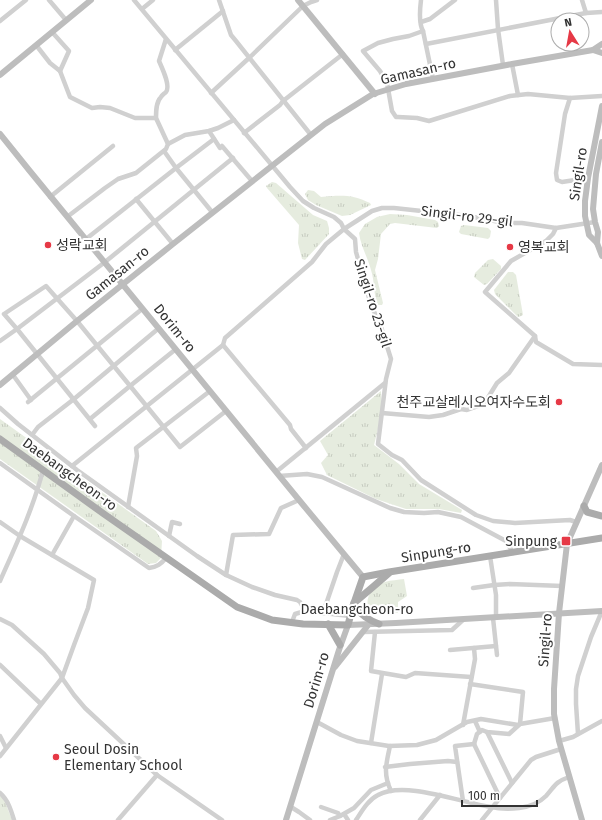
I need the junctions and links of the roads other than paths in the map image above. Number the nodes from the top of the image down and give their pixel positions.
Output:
1 (26, 0) edge
2 (49, 0) edge
3 (91, 0) edge
4 (134, 0) edge
5 (154, 0) edge
6 (219, 0) edge
7 (298, 0) edge
8 (317, 0) edge
9 (421, 0) edge
10 (455, 0) edge
11 (496, 0) edge
12 (582, 0) edge
13 (303, 6) junction
14 (142, 9) junction
15 (223, 12) junction
16 (586, 12) edge
17 (602, 12) edge
18 (590, 13) edge
19 (66, 20) junction
20 (550, 20) edge
21 (0, 21) edge
22 (421, 22) junction
23 (498, 29) junction
24 (423, 31) junction
25 (52, 32) junction
26 (166, 39) junction
27 (426, 44) junction
28 (602, 44) edge
29 (36, 45) junction
30 (175, 50) junction
31 (593, 50) junction
32 (602, 53) edge
33 (343, 54) junction
34 (249, 58) junction
35 (512, 64) junction
36 (503, 65) junction
37 (60, 72) junction
38 (0, 75) edge
39 (433, 79) junction
40 (389, 90) junction
41 (211, 93) junction
42 (375, 94) junction
43 (518, 95) junction
44 (602, 96) edge
45 (570, 98) junction
46 (283, 101) junction
47 (602, 106) edge
48 (156, 118) junction
49 (234, 120) junction
50 (209, 131) junction
51 (244, 133) junction
52 (0, 134) edge
53 (311, 135) junction
54 (214, 140) junction
55 (602, 142) edge
56 (168, 144) junction
57 (113, 146) dead end
58 (164, 151) junction
59 (232, 158) junction
60 (272, 166) junction
61 (176, 168) junction
62 (588, 178) junction
63 (252, 181) junction
64 (194, 190) junction
65 (50, 196) junction
66 (136, 199) junction
67 (212, 212) junction
68 (68, 217) junction
69 (154, 222) junction
70 (595, 222) junction
71 (586, 223) junction
72 (344, 228) junction
73 (556, 228) junction
74 (86, 239) junction
75 (597, 243) junction
76 (173, 244) junction
77 (602, 256) edge
78 (104, 262) junction
79 (123, 284) junction
80 (57, 298) junction
81 (142, 308) junction
82 (77, 321) junction
83 (16, 328) junction
84 (159, 328) junction
85 (535, 336) junction
86 (0, 341) edge
87 (222, 345) junction
88 (97, 346) junction
89 (176, 350) junction
90 (37, 354) junction
91 (602, 365) edge
92 (113, 366) junction
93 (192, 369) junction
94 (12, 375) junction
95 (57, 379) junction
96 (385, 384) junction
97 (0, 385) edge
98 (130, 386) junction
99 (210, 391) junction
100 (74, 399) junction
101 (146, 406) junction
102 (0, 408) edge
103 (226, 411) junction
104 (382, 412) junction
105 (90, 419) junction
106 (95, 426) dead end
107 (163, 427) junction
108 (32, 435) junction
109 (0, 439) edge
110 (306, 448) junction
111 (0, 463) edge
112 (602, 465) edge
113 (72, 466) junction
114 (43, 470) junction
115 (278, 474) junction
116 (38, 490) junction
117 (299, 500) junction
118 (584, 506) junction
119 (128, 507) junction
120 (74, 516) junction
121 (602, 516) edge
122 (0, 522) edge
123 (576, 522) junction
124 (180, 524) dead end
125 (168, 535) junction
126 (20, 536) junction
127 (602, 538) edge
128 (567, 544) junction
129 (513, 553) junction
130 (344, 554) junction
131 (52, 555) junction
132 (490, 556) junction
133 (166, 558) junction
134 (389, 572) junction
135 (226, 575) junction
136 (363, 577) junction
137 (0, 581) edge
138 (494, 585) junction
139 (562, 586) junction
140 (473, 588) dead end
141 (354, 604) junction
142 (305, 611) junction
143 (602, 611) edge
144 (323, 613) junction
145 (559, 614) junction
146 (350, 616) junction
147 (495, 618) junction
148 (0, 619) edge
149 (464, 619) junction
150 (292, 622) junction
151 (328, 624) junction
152 (369, 624) junction
153 (378, 624) junction
154 (348, 625) junction
155 (363, 632) junction
156 (375, 632) junction
157 (326, 634) dead end
158 (496, 646) junction
159 (340, 648) junction
160 (474, 648) junction
161 (450, 650) dead end
162 (497, 655) dead end
163 (0, 665) edge
164 (333, 670) junction
165 (382, 674) junction
166 (471, 677) junction
167 (62, 678) junction
168 (470, 684) junction
169 (41, 704) junction
170 (555, 718) junction
171 (602, 720) edge
172 (475, 721) junction
173 (317, 722) junction
174 (520, 724) junction
175 (463, 725) junction
176 (480, 732) junction
177 (487, 732) junction
178 (578, 734) junction
179 (0, 736) edge
180 (559, 741) junction
181 (371, 743) junction
182 (474, 744) junction
183 (390, 746) junction
184 (6, 748) junction
185 (561, 749) junction
186 (0, 756) edge
187 (457, 762) junction
188 (386, 767) junction
189 (157, 775) junction
190 (569, 777) junction
191 (388, 783) junction
192 (512, 783) junction
193 (391, 791) junction
194 (0, 792) edge
195 (440, 795) junction
196 (500, 798) junction
197 (464, 801) junction
198 (291, 807) junction
199 (321, 807) dead end
200 (492, 807) junction
201 (354, 808) junction
202 (361, 814) junction
203 (342, 815) junction
204 (581, 819) edge
205 (14, 820) edge
206 (118, 820) edge
207 (222, 820) edge
208 (286, 820) edge
209 (310, 820) edge
210 (330, 820) edge
211 (348, 820) edge
212 (356, 820) edge
213 (420, 820) edge
214 (482, 820) edge

1 - 21 street
2 - 19 street
3 - 19 main road
4 - 14 street, Singil-ro 23-gil
5 - 14 street
6 - 15 street
7 - 13 main road
8 - 13 street
9 - 22 street
10 - 22 street
11 - 23 street
12 - 16 street
13 - 33 main road
13 - 34 street
14 - 26 street, Singil-ro 23-gil
15 - 30 street
15 - 34 street
17 - 18 street
19 - 25 main road
20 - 23 street
22 - 24 street
23 - 27 street
23 - 36 street
24 - 27 street
24 - 40 street
25 - 29 main road
25 - 37 street
26 - 30 street, Singil-ro 23-gil
26 - 48 street
27 - 39 street
28 - 31 main road, Gamasan-ro
29 - 37 street
29 - 38 main road
30 - 41 street, Singil-ro 23-gil
31 - 32 main road, Gamasan-ro
31 - 35 main road, Gamasan-ro
33 - 42 main road
33 - 46 street
34 - 41 street
34 - 46 street
35 - 36 main road, Gamasan-ro
35 - 43 street
36 - 39 main road, Gamasan-ro
37 - 48 street
39 - 40 main road, Gamasan-ro
40 - 42 main road, Gamasan-ro
40 - 43 street
41 - 49 street, Singil-ro 23-gil
42 - 53 main road, Gamasan-ro
43 - 45 street
44 - 45 street
45 - 62 street
46 - 51 street
46 - 53 street
47 - 62 main road, Singil-ro
48 - 56 street
49 - 50 street
49 - 51 street, Singil-ro 23-gil
50 - 54 street
50 - 56 street
51 - 60 street, Singil-ro 23-gil
52 - 65 main road, Dorim-ro
53 - 60 main road, Gamasan-ro
54 - 59 street
54 - 61 street
55 - 70 main road, Singil-ro
56 - 58 street
57 - 65 street
58 - 61 street
58 - 68 street
59 - 63 street
59 - 64 street
60 - 63 main road, Gamasan-ro
60 - 72 street, Singil-ro 23-gil
61 - 64 street
61 - 66 street
62 - 71 main road, Singil-ro
63 - 67 main road, Gamasan-ro
64 - 67 street
64 - 69 street
65 - 68 main road, Dorim-ro
66 - 69 street
66 - 74 street
67 - 76 main road, Gamasan-ro
68 - 74 main road, Dorim-ro
69 - 76 street
69 - 78 street
70 - 71 street, Singil-ro 29-gil
70 - 75 main road, Singil-ro
71 - 73 street, Singil-ro 29-gil
71 - 75 main road, Singil-ro
72 - 73 street, Singil-ro 29-gil
72 - 87 street, Singil-ro 29-gil
72 - 96 street, Singil-ro 23-gil
73 - 85 street
74 - 78 main road, Dorim-ro
75 - 77 main road, Singil-ro
76 - 79 main road, Gamasan-ro
78 - 79 main road, Dorim-ro
78 - 80 street
79 - 81 main road, Dorim-ro
79 - 82 main road, Gamasan-ro
80 - 82 street
80 - 83 street
80 - 83 street
81 - 84 main road, Dorim-ro
81 - 88 street
82 - 88 street
82 - 90 main road, Gamasan-ro
83 - 86 street
83 - 90 street
84 - 89 main road, Dorim-ro
84 - 92 street
85 - 91 street
85 - 104 street
87 - 93 street, Singil-ro 29-gil
87 - 110 street
88 - 92 street
88 - 95 street
89 - 93 main road, Dorim-ro
89 - 98 street
90 - 94 main road, Gamasan-ro
90 - 95 street
92 - 98 street
92 - 100 street
93 - 99 main road, Dorim-ro
93 - 101 street, Singil-ro 29-gil
94 - 95 street
94 - 97 main road, Gamasan-ro
95 - 100 street
96 - 104 street, Singil-ro 23-gil
96 - 110 street
98 - 101 street
98 - 105 street
99 - 103 main road, Dorim-ro
99 - 107 street
100 - 105 street
100 - 108 street
101 - 107 street
101 - 113 street, Singil-ro 29-gil
102 - 108 street
103 - 107 street
103 - 115 main road, Dorim-ro
104 - 123 street, Singil-ro 23-gil
105 - 106 street
107 - 119 street
108 - 113 street
109 - 114 main road, Daebangcheon-ro
110 - 115 street
111 - 116 street
112 - 118 main road, Singil-ro
113 - 119 street
114 - 116 street
114 - 133 main road, Daebangcheon-ro
115 - 117 main road, Dorim-ro
115 - 129 street, Sinpung-ro
116 - 120 street
116 - 126 street
117 - 130 main road, Dorim-ro
117 - 135 street
118 - 121 main road
118 - 123 main road, Singil-ro
119 - 125 street
120 - 131 street
120 - 133 street
122 - 126 street
123 - 128 main road, Singil-ro
124 - 125 street
125 - 135 street
126 - 131 street
126 - 137 street
127 - 128 main road, Sinpung-ro
128 - 129 main road, Sinpung-ro
128 - 139 main road, Singil-ro
129 - 132 main road, Sinpung-ro
130 - 136 main road, Dorim-ro
130 - 144 street
131 - 167 street
132 - 134 main road, Sinpung-ro
132 - 138 street
133 - 150 main road, Daebangcheon-ro
134 - 136 main road, Sinpung-ro
134 - 141 main road
135 - 142 street
136 - 141 main road, Dorim-ro
138 - 139 street
138 - 140 street
138 - 147 street
139 - 145 main road, Singil-ro
141 - 146 main road, Dorim-ro
141 - 153 main road
142 - 144 street
142 - 150 street
143 - 145 main road, Daebangcheon-ro
143 - 178 street
144 - 146 street
145 - 147 main road, Daebangcheon-ro
145 - 170 main road, Singil-ro
146 - 154 main road, Dorim-ro
147 - 149 main road, Daebangcheon-ro
147 - 158 street
148 - 167 street
149 - 153 main road, Daebangcheon-ro
149 - 156 street
150 - 151 main road, Daebangcheon-ro
151 - 154 main road, Daebangcheon-ro
151 - 159 main road
152 - 153 main road, Daebangcheon-ro
152 - 154 main road, Daebangcheon-ro
152 - 155 main road
154 - 159 main road, Dorim-ro
155 - 156 street
155 - 164 main road
156 - 165 street
157 - 159 street
158 - 160 street
158 - 162 street
159 - 164 main road, Dorim-ro
160 - 161 street
160 - 166 street
163 - 169 street
164 - 173 main road, Dorim-ro
165 - 166 street
165 - 181 street
166 - 168 street
167 - 169 street
167 - 189 street
168 - 174 street
168 - 175 street
169 - 184 street
170 - 174 street
170 - 180 main road, Singil-ro
171 - 178 street
172 - 174 street
172 - 175 street
172 - 176 street
173 - 181 street
173 - 198 main road, Dorim-ro
174 - 177 street
175 - 183 street
176 - 177 street
176 - 182 street
177 - 192 street
178 - 180 street
179 - 184 street
180 - 185 main road, Singil-ro
181 - 183 street
182 - 187 street
182 - 196 street
183 - 188 street
184 - 186 street
185 - 190 main road, Singil-ro
185 - 192 street
187 - 188 street
187 - 197 street
188 - 191 street
189 - 206 street
189 - 207 street
190 - 200 street
190 - 204 main road, Singil-ro
191 - 193 street
191 - 201 street
192 - 196 street
193 - 195 street
193 - 202 street
194 - 205 street
195 - 197 street
195 - 213 street
196 - 200 street
197 - 200 street
198 - 208 main road, Dorim-ro
198 - 209 street
199 - 203 street
200 - 214 street
201 - 202 street
201 - 203 street
202 - 212 street
203 - 210 street
203 - 211 street

